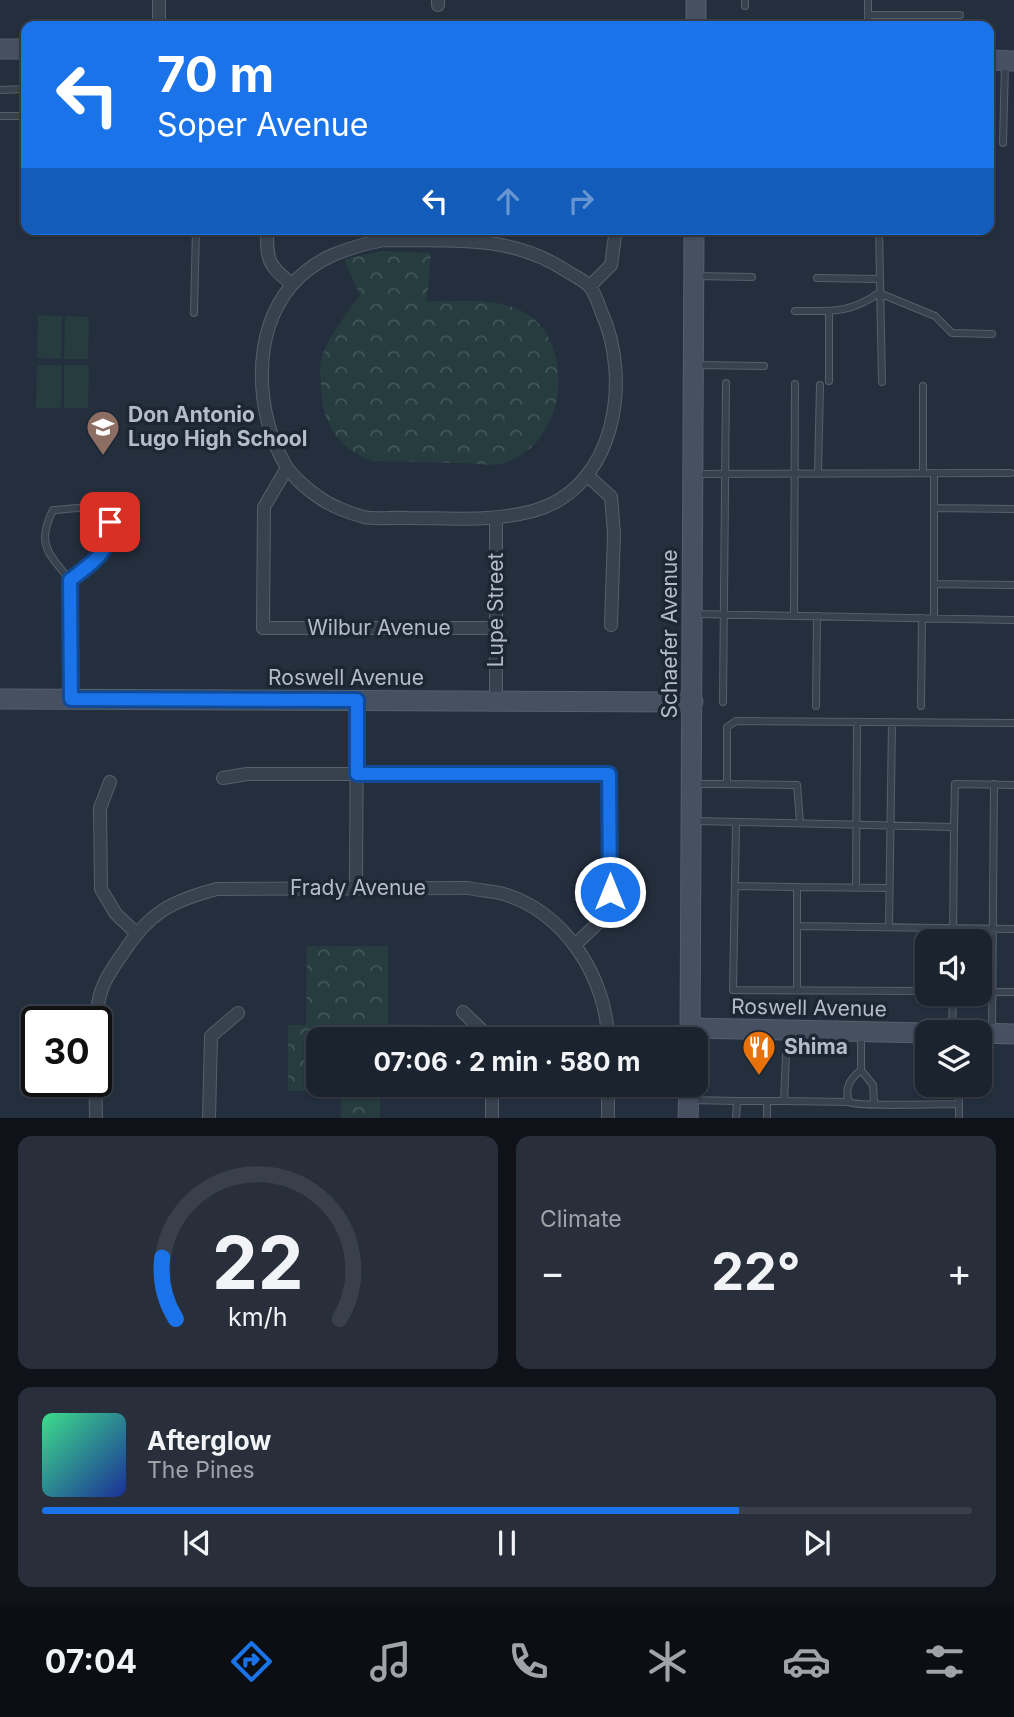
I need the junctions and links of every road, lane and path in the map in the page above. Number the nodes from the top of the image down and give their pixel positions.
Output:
1 (159, 0) edge
2 (696, 0) edge
3 (868, 0) edge
4 (868, 15) junction
5 (960, 15) dead end
6 (159, 21) edge
7 (695, 21) edge
8 (868, 21) edge
9 (0, 49) edge
10 (21, 49) edge
11 (1003, 60) edge
12 (21, 89) edge
13 (0, 90) edge
14 (0, 116) edge
15 (21, 116) edge
16 (1003, 143) dead end
17 (196, 235) edge
18 (267, 235) edge
19 (384, 235) edge
20 (615, 235) edge
21 (694, 235) edge
22 (879, 235) edge
23 (694, 276) junction
24 (752, 277) dead end
25 (817, 278) dead end
26 (879, 279) junction
27 (292, 284) junction
28 (590, 286) junction
29 (879, 293) junction
30 (795, 311) dead end
31 (829, 311) junction
32 (194, 313) dead end
33 (992, 334) dead end
34 (694, 365) junction
35 (764, 366) dead end
36 (829, 381) dead end
37 (882, 382) dead end
38 (726, 383) dead end
39 (795, 384) dead end
40 (820, 385) dead end
41 (923, 386) dead end
42 (287, 468) junction
43 (818, 473) junction
44 (923, 473) junction
45 (934, 473) junction
46 (1011, 473) dead end
47 (693, 474) junction
48 (724, 474) junction
49 (794, 474) junction
50 (587, 475) junction
51 (934, 508) junction
52 (1014, 509) edge
53 (496, 518) junction
54 (70, 580) junction
55 (934, 584) junction
56 (1013, 585) edge
57 (693, 614) junction
58 (723, 614) junction
59 (794, 616) junction
60 (817, 616) junction
61 (922, 618) junction
62 (934, 619) junction
63 (1013, 620) edge
64 (611, 625) dead end
65 (495, 628) junction
66 (0, 699) edge
67 (71, 699) junction
68 (357, 700) junction
69 (496, 702) junction
70 (693, 702) junction
71 (723, 702) dead end
72 (816, 706) dead end
73 (921, 706) dead end
74 (857, 722) junction
75 (892, 723) junction
76 (1014, 723) edge
77 (357, 774) junction
78 (223, 778) dead end
79 (110, 782) dead end
80 (692, 784) junction
81 (727, 784) junction
82 (994, 784) junction
83 (1014, 785) edge
84 (692, 821) junction
85 (736, 822) junction
86 (800, 822) junction
87 (856, 825) junction
88 (890, 827) junction
89 (954, 827) junction
90 (736, 886) junction
91 (356, 887) junction
92 (797, 887) junction
93 (856, 888) junction
94 (889, 888) junction
95 (797, 926) junction
96 (889, 927) junction
97 (954, 929) joint
98 (992, 929) joint
99 (1014, 929) edge
100 (136, 933) junction
101 (576, 944) junction
102 (797, 990) junction
103 (915, 991) edge
104 (992, 992) edge
105 (1014, 992) edge
106 (463, 1012) dead end
107 (238, 1013) dead end
108 (479, 1027) edge
109 (607, 1027) edge
110 (690, 1027) edge
111 (787, 1030) junction
112 (861, 1032) junction
113 (708, 1033) edge
114 (915, 1033) edge
115 (992, 1033) edge
116 (1014, 1034) edge
117 (860, 1070) junction
118 (492, 1097) edge
119 (608, 1097) edge
120 (959, 1097) edge
121 (688, 1101) edge
122 (737, 1101) junction
123 (767, 1101) junction
124 (784, 1101) junction
125 (849, 1102) junction
126 (874, 1103) junction
127 (959, 1104) junction
128 (96, 1118) edge
129 (209, 1118) edge
130 (492, 1118) edge
131 (608, 1118) edge
132 (736, 1118) edge
133 (767, 1118) edge
134 (959, 1118) edge

1 - 6 street
2 - 7 street
3 - 4 lane
4 - 5 lane
4 - 8 lane
9 - 10 street
11 - 16 lane
12 - 13 lane
14 - 15 lane
17 - 32 lane
18 - 27 street
19 - 27 street
19 - 28 street
20 - 28 street
21 - 23 street, Schaefer Avenue
22 - 26 lane
23 - 24 lane
23 - 34 street, Schaefer Avenue
25 - 26 lane
26 - 29 lane
27 - 42 street
28 - 50 street
29 - 31 lane
29 - 33 lane
29 - 37 lane
30 - 31 lane
31 - 36 lane
34 - 35 lane
34 - 47 street, Schaefer Avenue
38 - 48 lane
39 - 49 lane
40 - 43 lane
41 - 44 lane
42 - 53 street
42 - 65 street, Wilbur Avenue
43 - 44 lane
43 - 49 lane
44 - 45 lane
45 - 46 lane
45 - 51 lane
47 - 48 lane
47 - 57 street, Schaefer Avenue
48 - 49 lane
48 - 58 lane
49 - 59 lane
50 - 53 street
50 - 64 street
51 - 52 lane
51 - 55 lane
53 - 65 street, Lupe Street
54 - 54 lane
54 - 67 lane
55 - 56 lane
55 - 62 lane
57 - 58 lane
57 - 70 street, Schaefer Avenue
58 - 59 lane
58 - 71 lane
59 - 60 lane
60 - 61 lane
60 - 72 lane
61 - 62 lane
61 - 73 lane
62 - 63 lane
65 - 69 street, Lupe Street
66 - 67 street, Roswell Avenue
67 - 68 street, Roswell Avenue
68 - 69 street, Roswell Avenue
68 - 77 street
69 - 70 street, Roswell Avenue
70 - 80 street, Schaefer Avenue
74 - 75 lane
74 - 81 lane
74 - 87 lane
75 - 76 lane
75 - 88 lane
77 - 78 street
77 - 91 street
77 - 101 street
79 - 100 street
80 - 81 lane
80 - 84 street, Schaefer Avenue
81 - 86 lane
82 - 83 lane
82 - 89 lane
82 - 98 lane
84 - 85 lane
84 - 110 street, Schaefer Avenue
85 - 86 lane
85 - 90 lane
86 - 87 lane
87 - 88 lane
87 - 93 lane
88 - 89 lane
88 - 94 lane
89 - 97 lane
90 - 92 lane
90 - 102 lane
91 - 100 street, Frady Avenue
91 - 101 street, Frady Avenue
92 - 93 lane
92 - 95 lane
93 - 94 lane
94 - 96 lane
95 - 96 lane
95 - 102 lane
96 - 97 lane
98 - 99 lane
100 - 128 street, Frady Avenue
101 - 109 street
102 - 103 lane
104 - 105 lane
106 - 108 street
107 - 129 street
111 - 112 street, Roswell Avenue
111 - 113 street, Roswell Avenue
111 - 124 lane
112 - 114 street, Roswell Avenue
112 - 117 lane
115 - 116 street
117 - 125 lane
117 - 126 lane
118 - 130 street
119 - 131 street
120 - 127 lane
121 - 122 lane
122 - 123 lane
122 - 132 lane
123 - 124 lane
123 - 133 lane
124 - 125 lane
125 - 126 lane
126 - 127 lane
127 - 134 lane

